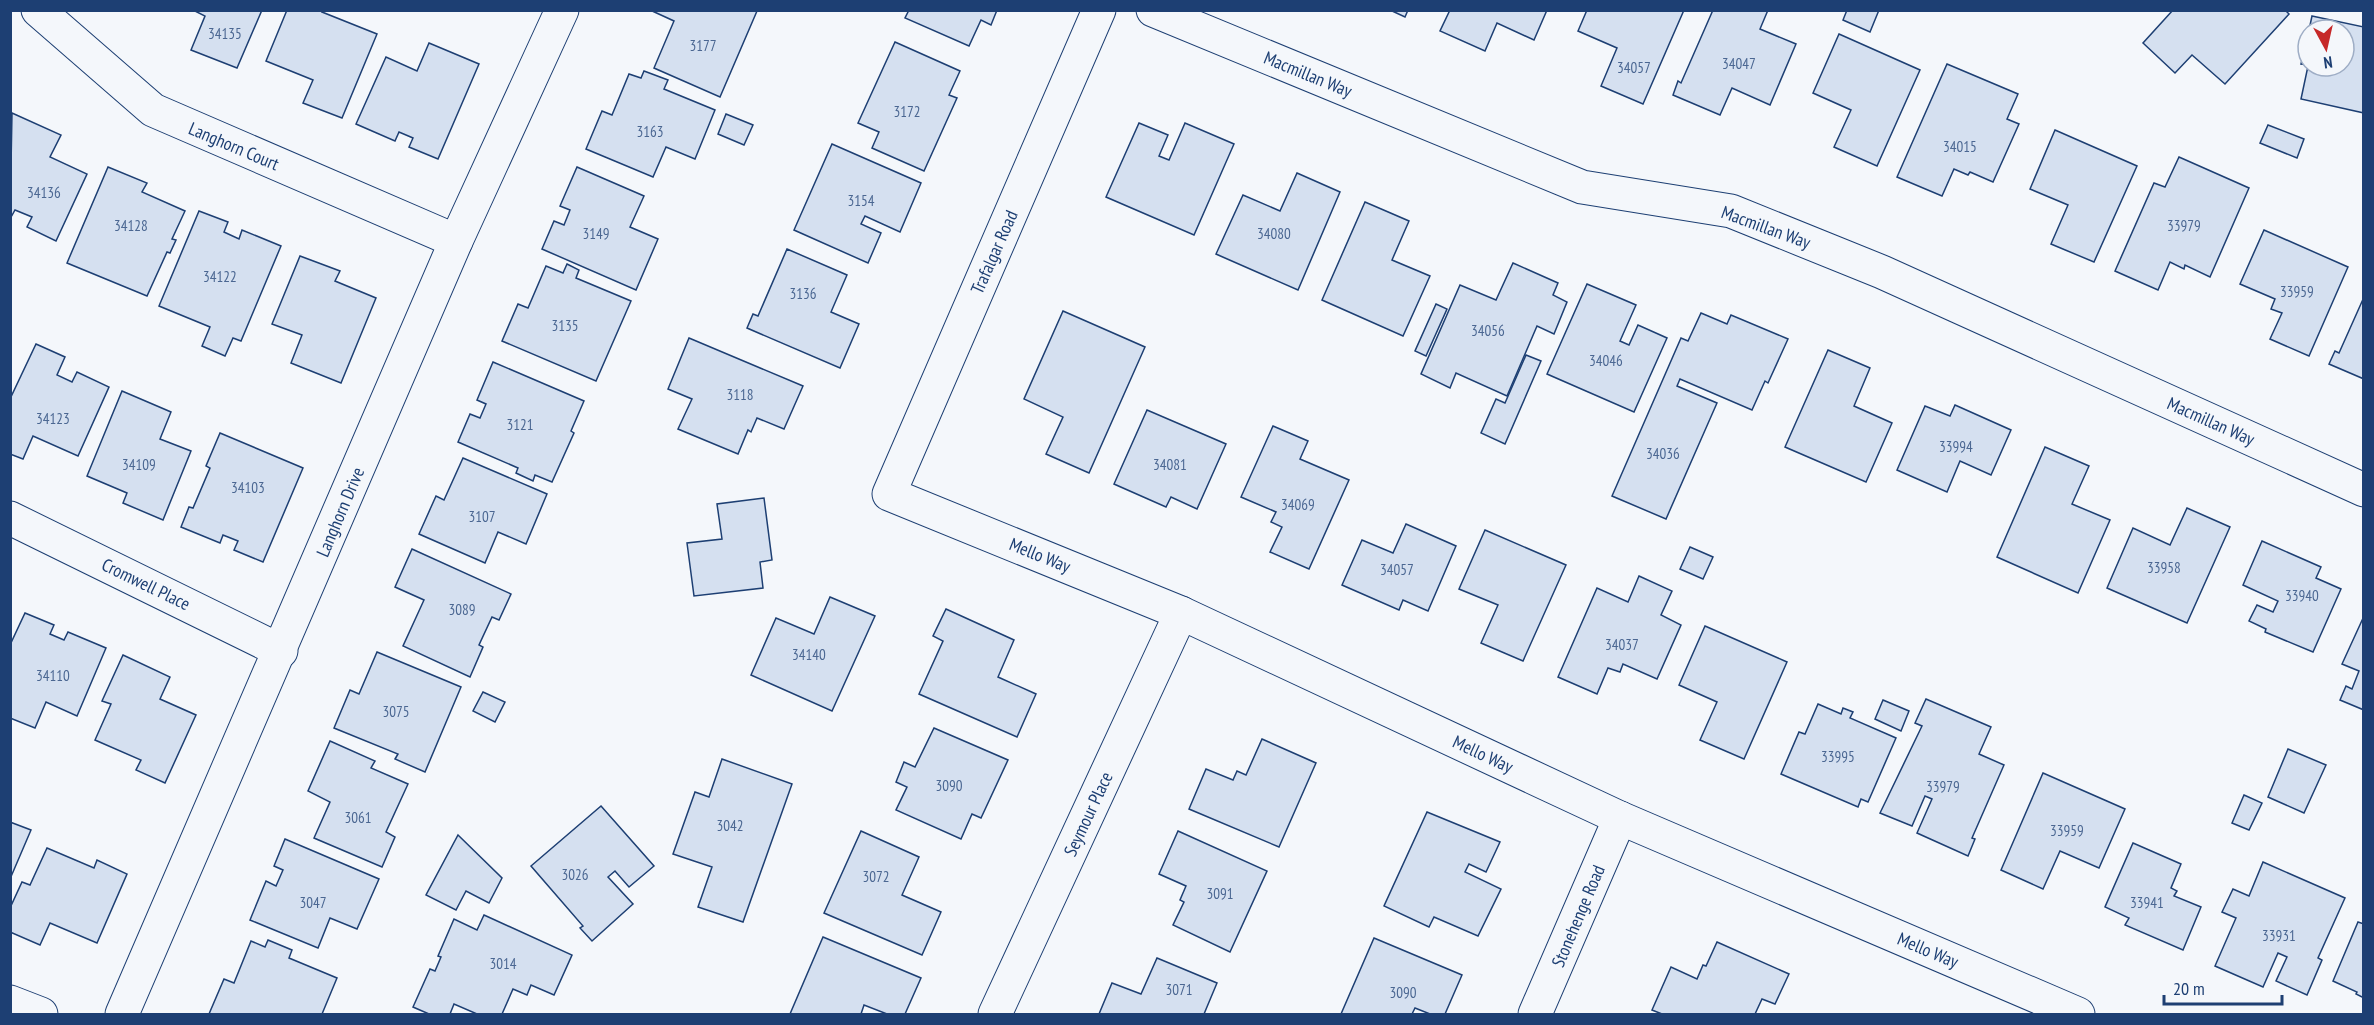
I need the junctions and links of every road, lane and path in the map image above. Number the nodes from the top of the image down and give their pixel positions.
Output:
1 (38, 10) edge
2 (562, 10) edge
3 (1099, 10) edge
4 (1153, 10) edge
5 (456, 241) junction
6 (2364, 490) edge
7 (888, 494) joint
8 (10, 518) edge
9 (1181, 613) junction
10 (280, 651) junction
11 (1620, 818) junction
12 (10, 1002) edge
13 (41, 1014) edge
14 (122, 1014) edge
15 (995, 1014) edge
16 (1535, 1014) edge
17 (2078, 1014) edge

1 - 5 street, Langhorn Court
2 - 5 street, Langhorn Drive
3 - 7 street, Trafalgar Road
4 - 6 street, Macmillan Way
5 - 10 street, Langhorn Drive
7 - 9 street, Mello Way
8 - 10 street, Cromwell Place
9 - 11 street, Mello Way
9 - 15 street, Seymour Place
10 - 14 street, Langhorn Drive
11 - 16 street, Stonehenge Road
11 - 17 street, Mello Way
12 - 13 street

